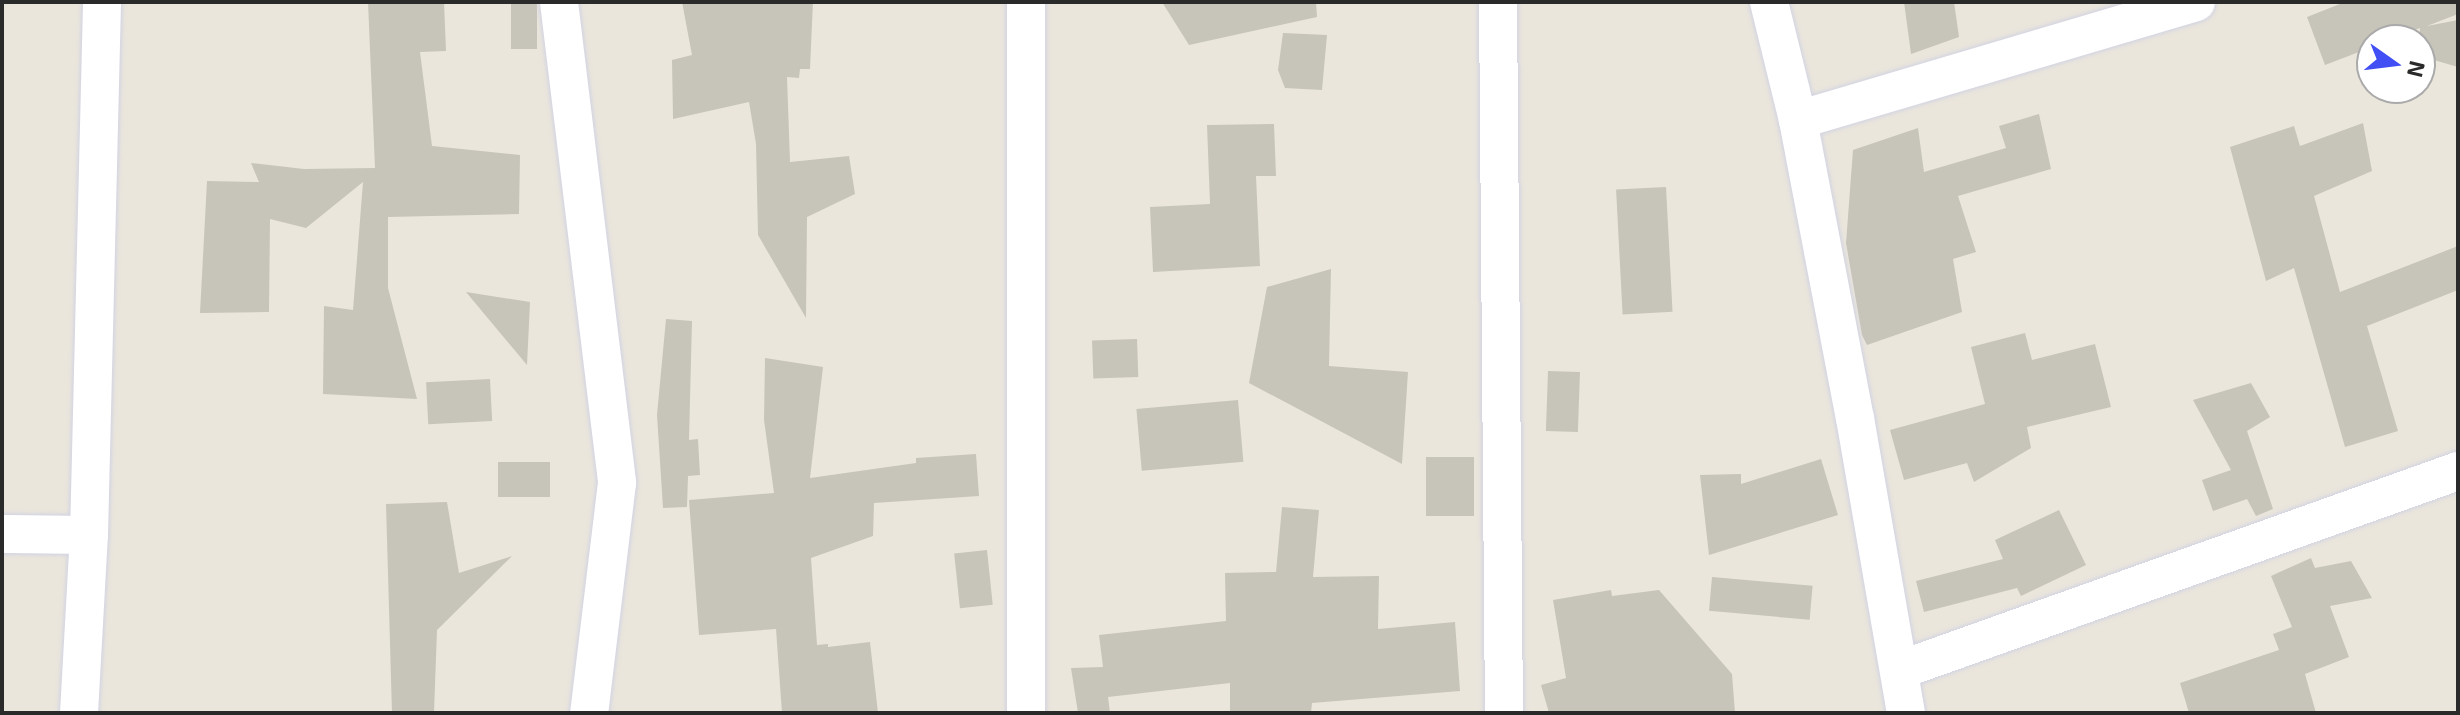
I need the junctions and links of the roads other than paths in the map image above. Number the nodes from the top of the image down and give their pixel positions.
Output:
1 (102, 2) edge
2 (559, 2) edge
3 (1026, 2) edge
4 (1498, 2) edge
5 (1769, 2) edge
6 (2196, 2) edge
7 (1798, 120) junction
8 (2458, 471) edge
9 (2, 534) edge
10 (89, 535) junction
11 (1900, 670) junction
12 (79, 713) edge
13 (589, 713) edge
14 (1026, 713) edge
15 (1504, 713) edge
16 (1906, 713) edge

1 - 10 street
2 - 13 street
3 - 14 street
4 - 15 street
5 - 7 street
6 - 7 street
7 - 11 street
8 - 11 street
9 - 10 street
10 - 12 street
11 - 16 street

